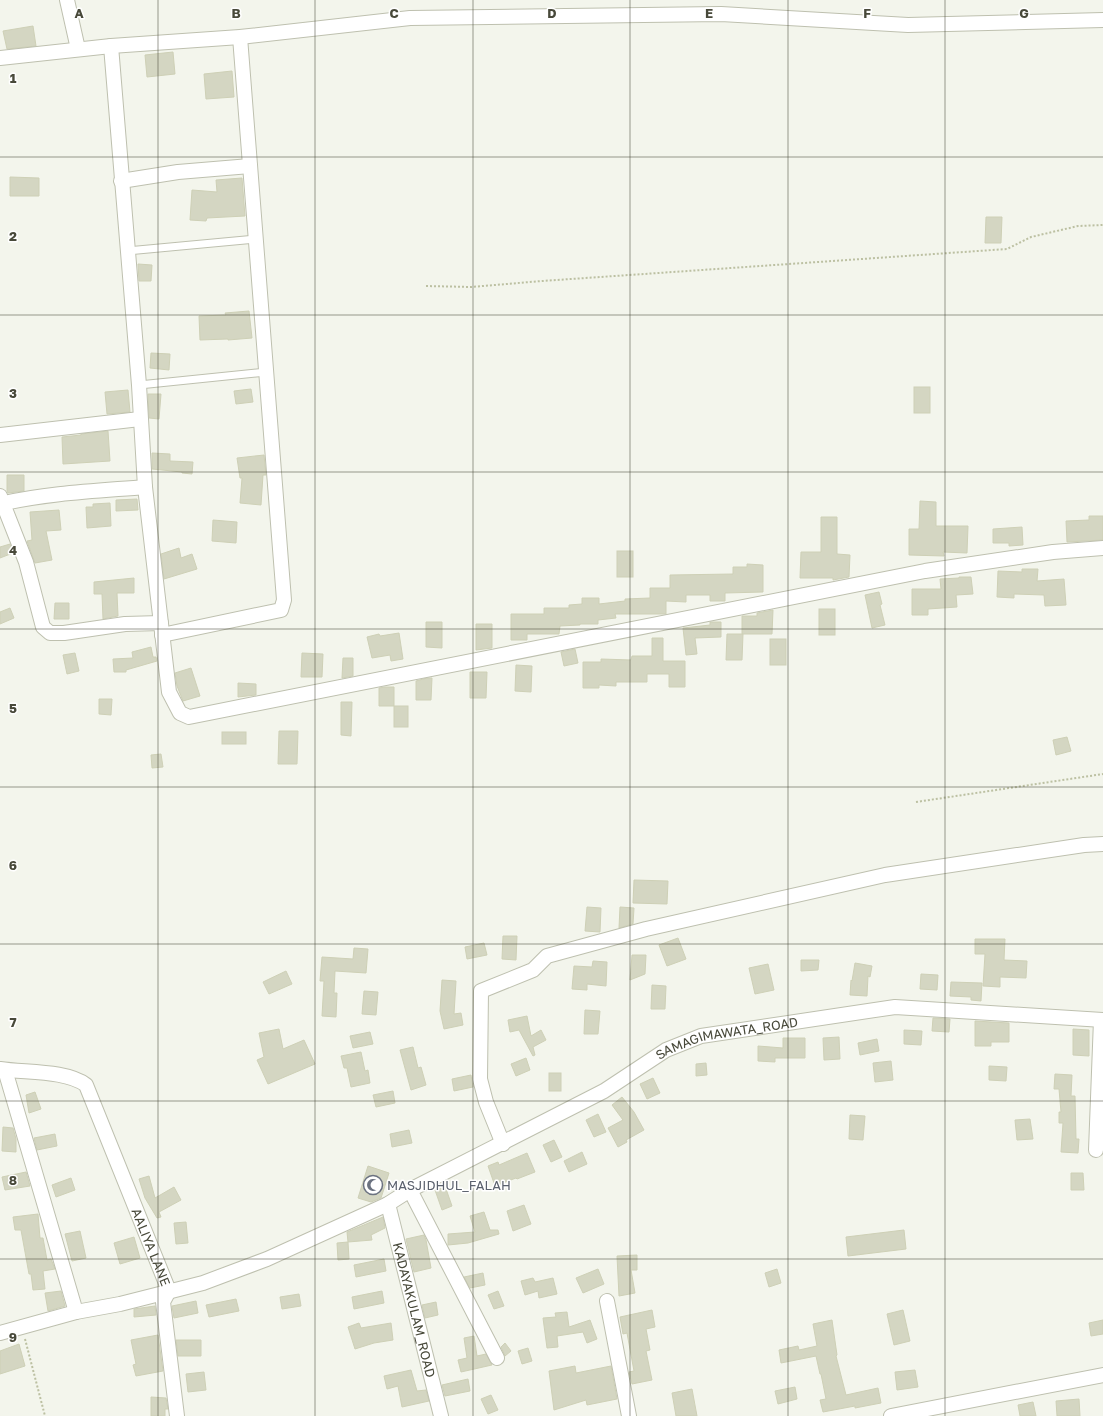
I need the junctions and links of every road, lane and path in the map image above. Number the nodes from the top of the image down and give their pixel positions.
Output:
1 (67, 0) edge
2 (1103, 20) edge
3 (240, 37) junction
4 (111, 46) junction
5 (78, 49) junction
6 (0, 58) edge
7 (250, 166) junction
8 (121, 181) junction
9 (1103, 225) edge
10 (256, 239) junction
11 (127, 251) junction
12 (426, 286) dead end
13 (266, 372) junction
14 (139, 385) junction
15 (140, 419) junction
16 (0, 435) edge
17 (145, 487) junction
18 (1, 501) edge
19 (1103, 548) edge
20 (162, 629) junction
21 (1103, 774) edge
22 (916, 802) dead end
23 (1103, 844) edge
24 (1102, 1020) edge
25 (3, 1069) edge
26 (504, 1144) junction
27 (1096, 1150) dead end
28 (410, 1190) junction
29 (388, 1204) junction
30 (169, 1291) junction
31 (607, 1301) dead end
32 (76, 1312) junction
33 (22, 1328) junction
34 (0, 1333) edge
35 (497, 1358) dead end
36 (1103, 1375) edge
37 (45, 1416) edge
38 (177, 1416) edge
39 (441, 1416) edge
40 (629, 1416) edge
41 (891, 1416) edge

1 - 5 street
2 - 3 street
3 - 4 street
3 - 7 street
4 - 5 street
4 - 8 street
5 - 6 street
7 - 8 street
7 - 10 street
8 - 11 street
9 - 12 path
10 - 11 lane
10 - 13 street
11 - 14 street
13 - 14 lane
13 - 20 street
14 - 15 street
15 - 16 street
15 - 17 street
17 - 18 street
17 - 20 street
18 - 20 street
19 - 20 street
21 - 22 path
23 - 26 street
24 - 26 street, SAMAGIMAWATA_ROAD
24 - 27 street
25 - 30 street, AALIYA LANE
25 - 32 street
26 - 28 street, SAMAGIMAWATA_ROAD
28 - 29 street, SAMAGIMAWATA_ROAD
28 - 35 street
29 - 30 street, SAMAGIMAWATA_ROAD
29 - 39 street, KADAYAKULAM_ROAD
30 - 32 street, SAMAGIMAWATA_ROAD
30 - 38 street, AALIYA LANE
31 - 40 street
32 - 33 street, SAMAGIMAWATA_ROAD
33 - 34 street, SAMAGIMAWATA_ROAD
33 - 37 path
36 - 41 street

